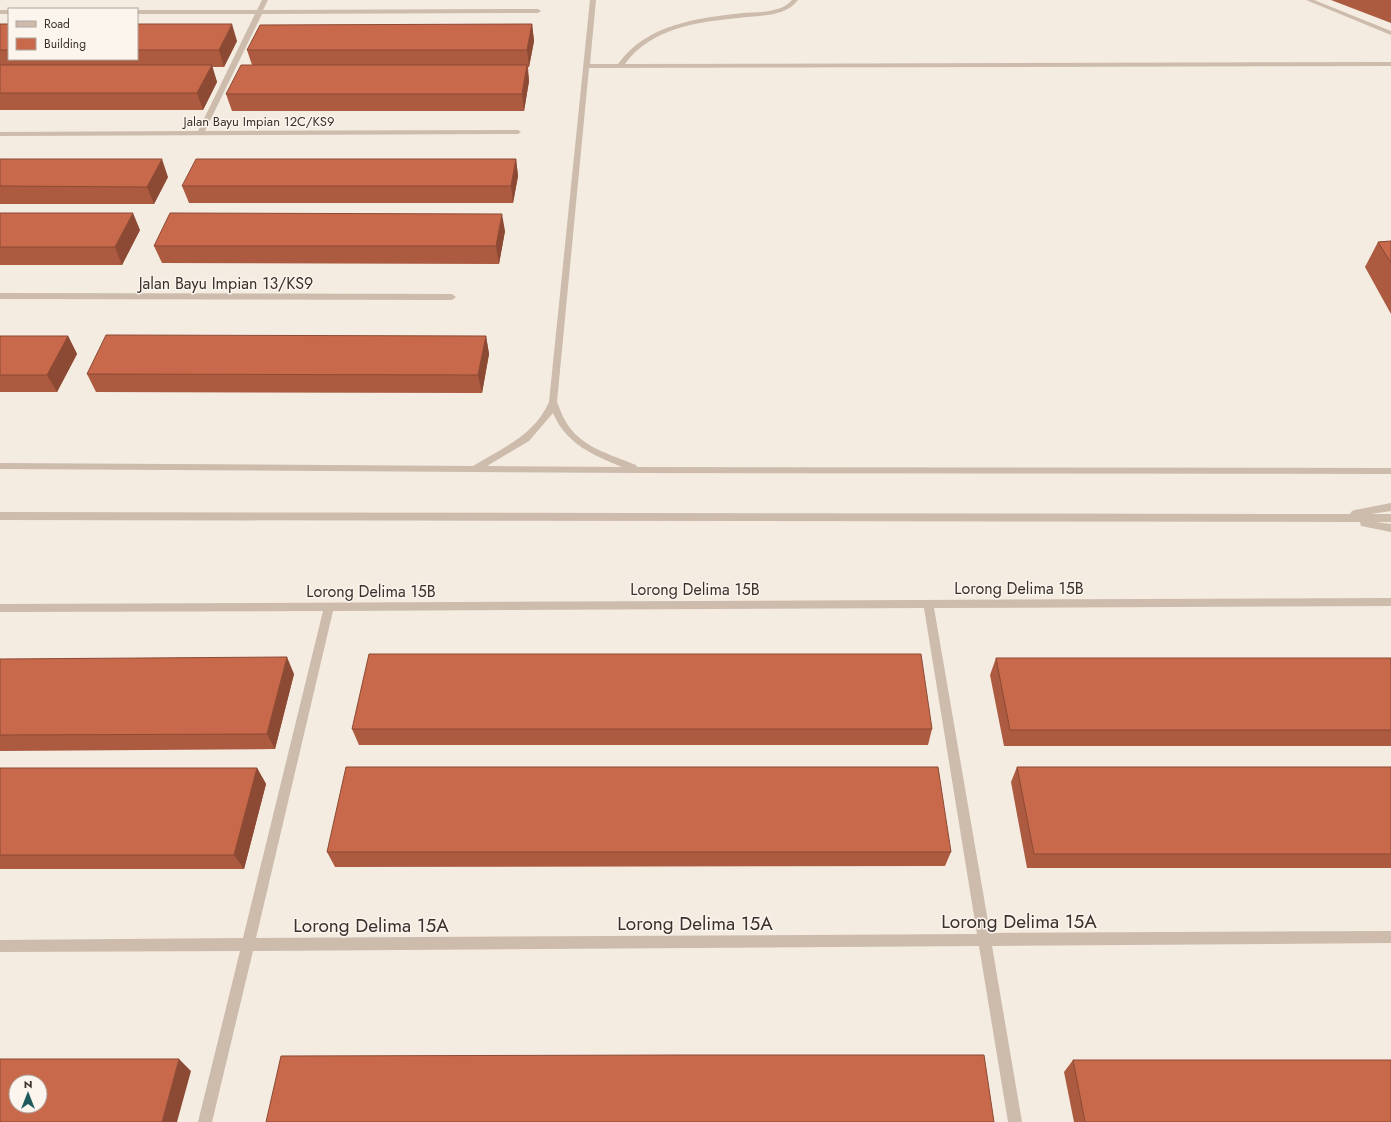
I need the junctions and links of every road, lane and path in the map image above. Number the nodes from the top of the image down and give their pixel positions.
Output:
1 (265, 0) edge
2 (593, 0) edge
3 (795, 0) edge
4 (1309, 0) edge
5 (538, 11) dead end
6 (138, 12) edge
7 (260, 12) junction
8 (1391, 33) edge
9 (1391, 64) edge
10 (586, 66) junction
11 (620, 66) junction
12 (518, 132) dead end
13 (201, 133) junction
14 (0, 134) edge
15 (0, 296) edge
16 (452, 297) dead end
17 (553, 402) junction
18 (0, 466) edge
19 (476, 468) junction
20 (639, 470) junction
21 (1391, 471) edge
22 (1391, 507) edge
23 (0, 516) edge
24 (1391, 518) edge
25 (1334, 519) junction
26 (1391, 528) edge
27 (1391, 602) edge
28 (928, 604) junction
29 (329, 607) junction
30 (0, 608) edge
31 (1391, 937) edge
32 (985, 940) junction
33 (247, 944) junction
34 (0, 946) edge
35 (205, 1122) edge
36 (1015, 1122) edge

1 - 7 street
2 - 10 street
3 - 11 street
4 - 8 street
5 - 7 street
6 - 7 street
7 - 13 street
9 - 11 street
10 - 11 street
10 - 17 street
12 - 13 street, Jalan Bayu Impian 12C/KS9
13 - 14 street, Jalan Bayu Impian 12C/KS9
15 - 16 street, Jalan Bayu Impian 13/KS9
17 - 19 street
17 - 20 street
18 - 19 street
19 - 20 street
20 - 21 street
22 - 25 street
23 - 25 street
24 - 25 street
25 - 26 street
27 - 28 street, Lorong Delima 15B
28 - 29 street, Lorong Delima 15B
28 - 32 street
29 - 30 street, Lorong Delima 15B
29 - 33 street
31 - 32 street, Lorong Delima 15A
32 - 33 street, Lorong Delima 15A
32 - 36 street
33 - 34 street, Lorong Delima 15A
33 - 35 street

